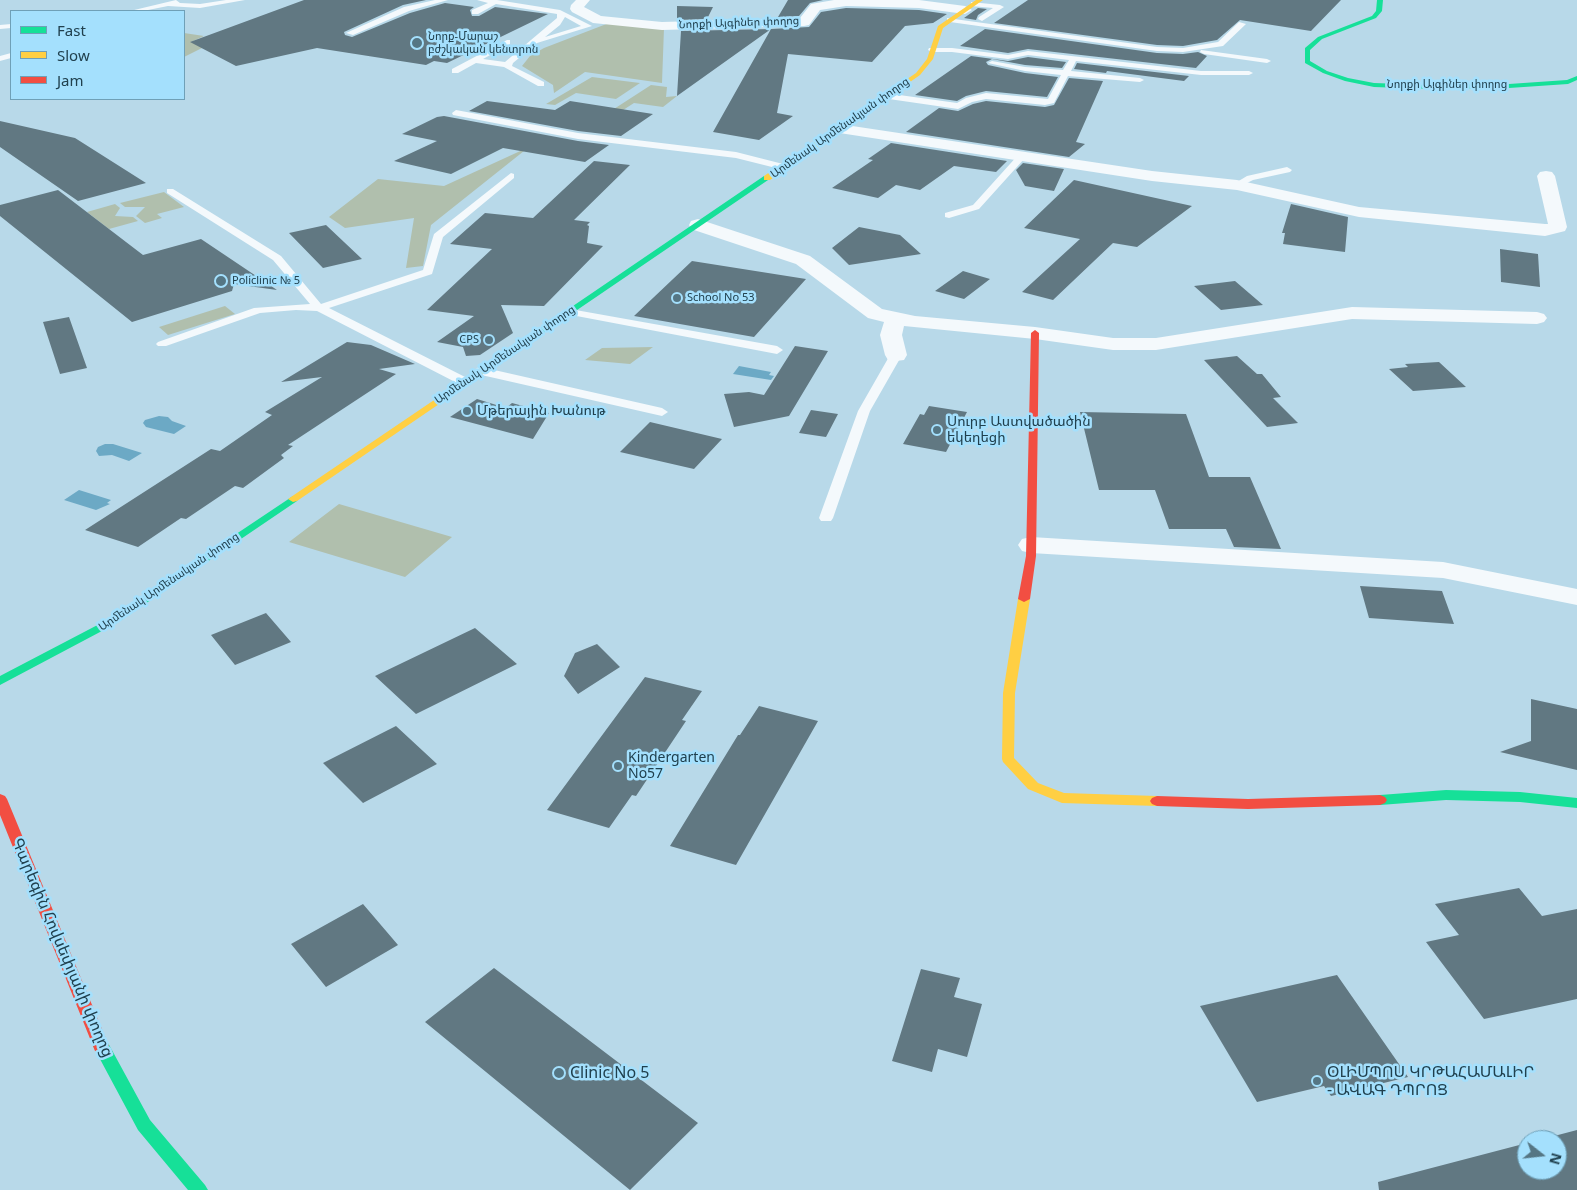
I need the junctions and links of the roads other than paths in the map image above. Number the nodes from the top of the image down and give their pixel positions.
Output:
1 (189, 0) edge
2 (241, 0) edge
3 (444, 0) edge
4 (481, 0) edge
5 (579, 0) edge
6 (1380, 0) edge
7 (496, 2) junction
8 (831, 2) edge
9 (168, 4) junction
10 (973, 4) edge
11 (139, 10) edge
12 (475, 12) dead end
13 (560, 12) junction
14 (982, 19) dead end
15 (950, 20) junction
16 (1242, 24) dead end
17 (350, 33) dead end
18 (507, 42) dead end
19 (530, 44) junction
20 (932, 50) junction
21 (1187, 50) junction
22 (1073, 59) junction
23 (475, 60) junction
24 (1267, 60) dead end
25 (508, 65) junction
26 (455, 72) dead end
27 (1065, 72) junction
28 (1249, 73) dead end
29 (1577, 78) edge
30 (1140, 80) dead end
31 (541, 84) dead end
32 (886, 96) junction
33 (456, 113) dead end
34 (839, 129) junction
35 (1022, 156) junction
36 (784, 167) junction
37 (1287, 170) dead end
38 (511, 176) dead end
39 (1546, 176) dead end
40 (1237, 185) junction
41 (170, 191) dead end
42 (949, 215) dead end
43 (698, 225) junction
44 (319, 308) junction
45 (570, 312) junction
46 (895, 318) junction
47 (1537, 318) dead end
48 (1035, 334) junction
49 (162, 344) dead end
50 (777, 350) dead end
51 (896, 355) joint
52 (481, 371) junction
53 (465, 382) junction
54 (662, 412) dead end
55 (826, 518) dead end
56 (1031, 545) junction
57 (1577, 598) edge
58 (0, 681) edge
59 (0, 799) edge
60 (1577, 803) edge
61 (199, 1190) edge

1 - 9 lane
2 - 9 lane
3 - 17 lane
4 - 7 lane
5 - 8 street, Նորքի Այգիներ փողոց
6 - 29 street, Նորքի Այգիներ փողոց
7 - 12 lane
7 - 13 lane
8 - 10 street, Նորքի Այգիներ փողոց
9 - 11 lane
10 - 14 lane
10 - 15 street, Արմենակ Արմենակյան փողոց
13 - 19 lane
13 - 19 lane
15 - 20 street, Արմենակ Արմենակյան փողոց
15 - 21 lane
16 - 21 lane
18 - 23 lane
19 - 25 lane
20 - 22 lane
20 - 27 lane
20 - 32 street, Արմենակ Արմենակյան փողոց
21 - 24 lane
22 - 27 lane
22 - 28 lane
23 - 25 lane
23 - 26 lane
25 - 31 lane
27 - 30 lane
27 - 32 lane
32 - 34 street, Արմենակ Արմենակյան փողոց
33 - 36 lane
34 - 35 street
34 - 36 street, Արմենակ Արմենակյան փողոց
35 - 40 street
35 - 42 lane
36 - 43 street, Արմենակ Արմենակյան փողոց
37 - 40 lane
38 - 44 lane
39 - 40 street
41 - 44 lane
43 - 45 street, Արմենակ Արմենակյան փողոց
43 - 46 street
44 - 49 lane
44 - 53 lane
45 - 50 lane
45 - 52 street, Արմենակ Արմենակյան փողոց
46 - 48 street
46 - 51 street
47 - 48 street
48 - 56 street
51 - 55 lane
52 - 53 street, Արմենակ Արմենակյան փողոց
52 - 54 lane
53 - 58 street, Արմենակ Արմենակյան փողոց
56 - 57 street
56 - 60 street
59 - 61 street, Գարեգին Հովսեփյանի փողոց

